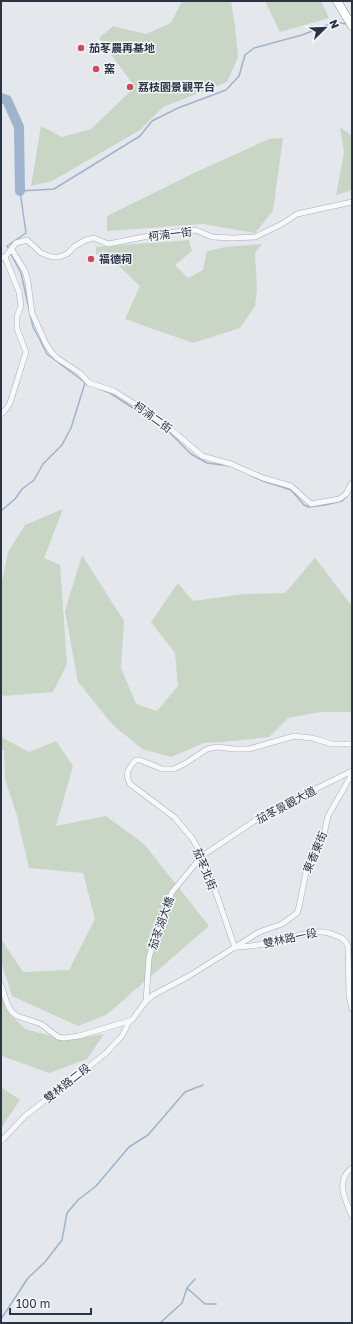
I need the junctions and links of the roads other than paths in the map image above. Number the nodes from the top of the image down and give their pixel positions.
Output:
1 (337, 1) edge
2 (352, 26) edge
3 (352, 202) edge
4 (12, 250) junction
5 (3, 257) edge
6 (1, 414) edge
7 (352, 483) edge
8 (352, 744) edge
9 (352, 772) edge
10 (202, 856) junction
11 (235, 948) junction
12 (1, 985) edge
13 (146, 1001) junction
14 (352, 1009) edge
15 (129, 1022) junction
16 (1, 1141) edge
17 (352, 1168) edge
18 (352, 1216) edge

1 - 2 highway
3 - 4 street, 柯湳一街
4 - 5 street, 柯湳一街
4 - 7 street, 柯湳二街
5 - 6 street
8 - 10 street, 茄苳北街
9 - 10 street, 茄苳景觀大道
9 - 11 street, 東香東街
10 - 11 street, 茄苳北街
10 - 13 street, 茄苳湖大橋
11 - 13 street
11 - 14 street, 雙林路一段
12 - 15 street
13 - 15 street
15 - 16 street, 雙林路二段
17 - 18 street

